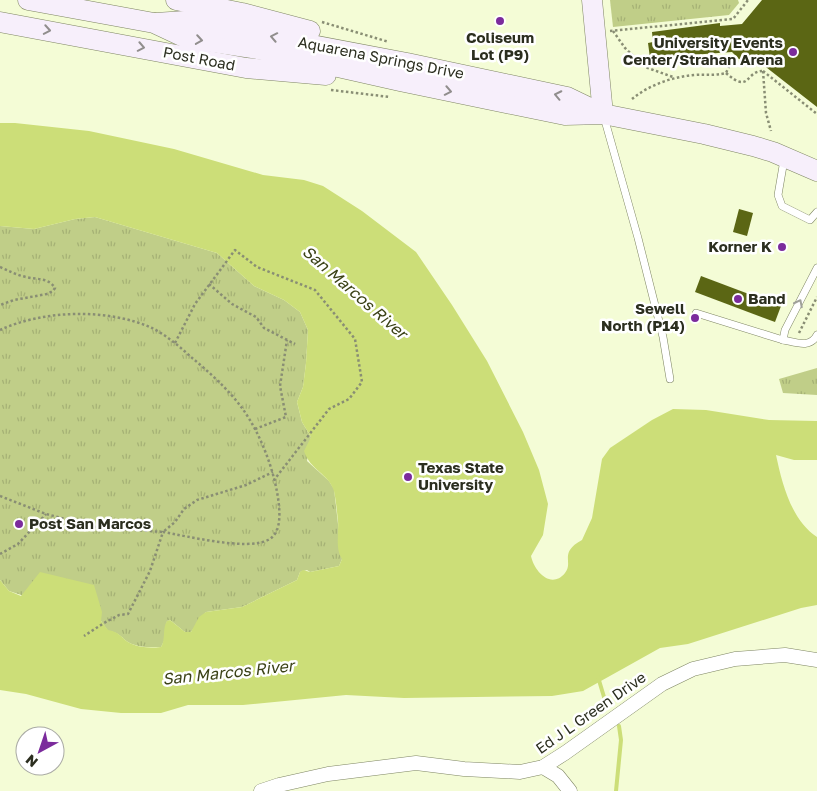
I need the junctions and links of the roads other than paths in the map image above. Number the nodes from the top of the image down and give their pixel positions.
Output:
1 (28, 0) edge
2 (176, 0) edge
3 (592, 0) edge
4 (0, 22) edge
5 (404, 72) junction
6 (603, 114) junction
7 (784, 157) junction
8 (817, 171) edge
9 (817, 212) edge
10 (817, 268) edge
11 (696, 313) dead end
12 (816, 338) edge
13 (783, 340) junction
14 (670, 379) dead end
15 (817, 660) edge
16 (542, 767) junction
17 (261, 791) edge
18 (570, 791) edge

1 - 5 main road, Aquarena Springs Drive
5 -> 2 main road
3 - 6 main road
4 -> 5 main road, Post Road
5 - 6 main road, Aquarena Springs Drive
6 - 7 main road, Aquarena Springs Drive
6 - 14 lane
7 - 8 main road, Aquarena Springs Drive
7 - 9 lane
13 -> 10 lane
11 - 13 lane
12 - 13 lane
15 - 16 street, Ed J L Green Drive
16 - 17 street, Ed J L Green Drive
16 - 18 street

